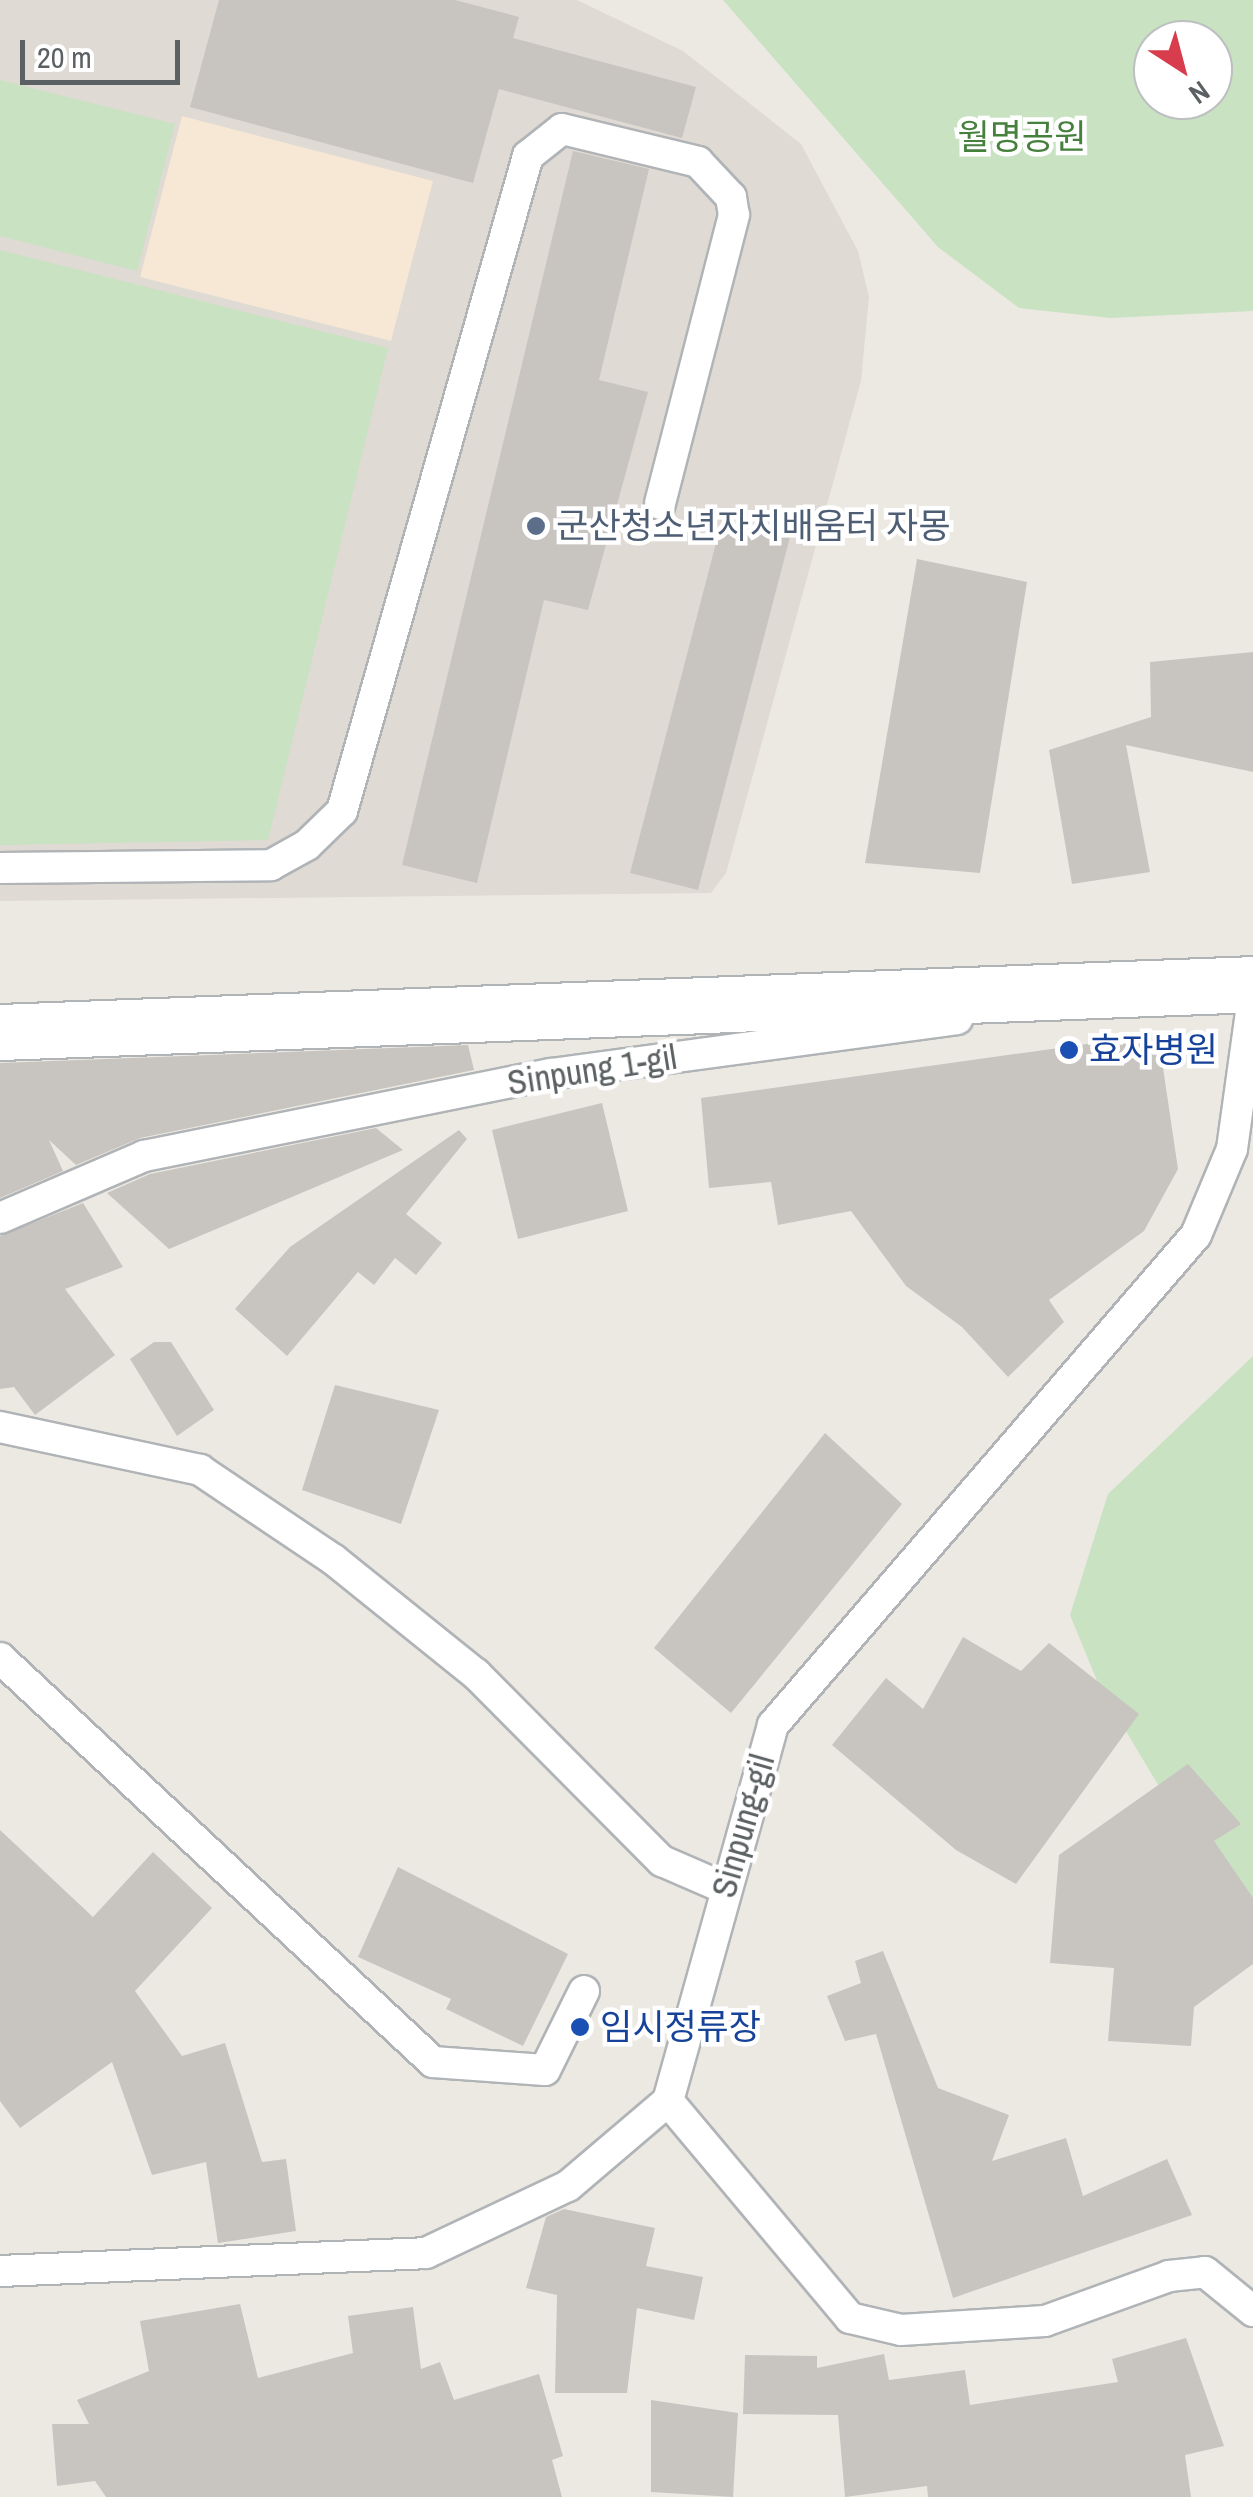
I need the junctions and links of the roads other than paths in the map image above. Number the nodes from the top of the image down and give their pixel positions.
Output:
1 (660, 504) dead end
2 (0, 868) edge
3 (1253, 984) edge
4 (1198, 987) junction
5 (1253, 998) edge
6 (0, 1032) edge
7 (0, 1218) edge
8 (0, 1427) edge
9 (0, 1658) edge
10 (724, 1888) junction
11 (584, 1991) dead end
12 (668, 2101) junction
13 (0, 2271) edge
14 (1253, 2311) edge

1 - 2 lane
3 - 4 street
4 - 6 street
4 - 7 lane, Sinpung 1-gil
5 - 10 lane, Sinpung-gil
8 - 10 lane
9 - 11 lane
10 - 12 lane, Sinpung-gil
12 - 13 lane
12 - 14 lane

